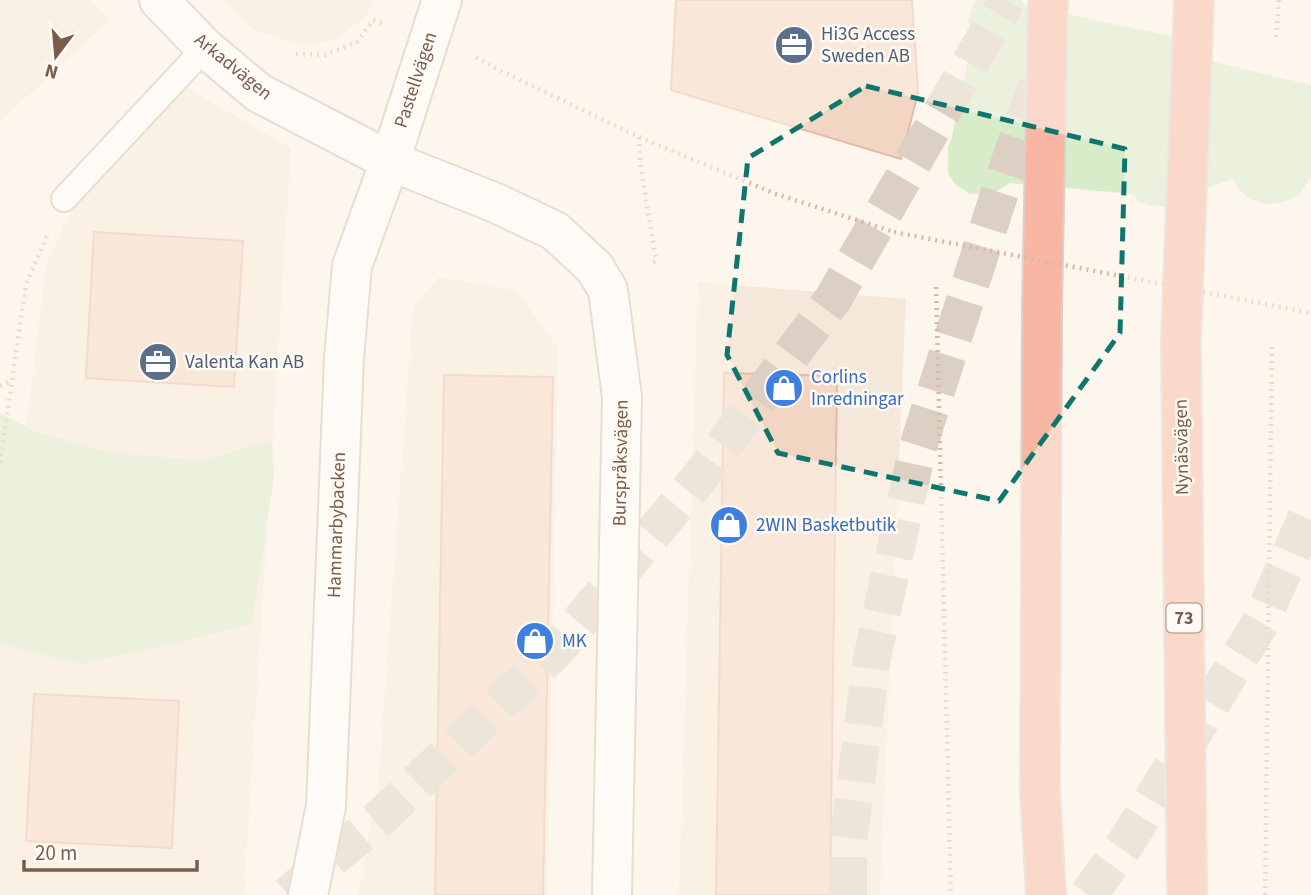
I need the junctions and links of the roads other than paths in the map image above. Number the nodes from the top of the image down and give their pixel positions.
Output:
1 (159, 0) edge
2 (442, 0) edge
3 (1048, 0) edge
4 (1194, 0) edge
5 (205, 48) junction
6 (390, 160) junction
7 (64, 199) road end
8 (1040, 790) junction
9 (308, 895) edge
10 (612, 895) edge
11 (1027, 895) edge
12 (1046, 895) edge
13 (1187, 895) edge

1 - 5 street, Arkadvägen
2 - 6 street, Pastellvägen
3 - 8 highway
4 - 13 highway, Nynäsvägen / 73
5 - 6 street, Arkadvägen
5 - 7 lane
6 - 9 street, Hammarbybacken
6 - 10 street, Burspråksvägen
8 - 11 highway
8 - 12 highway

